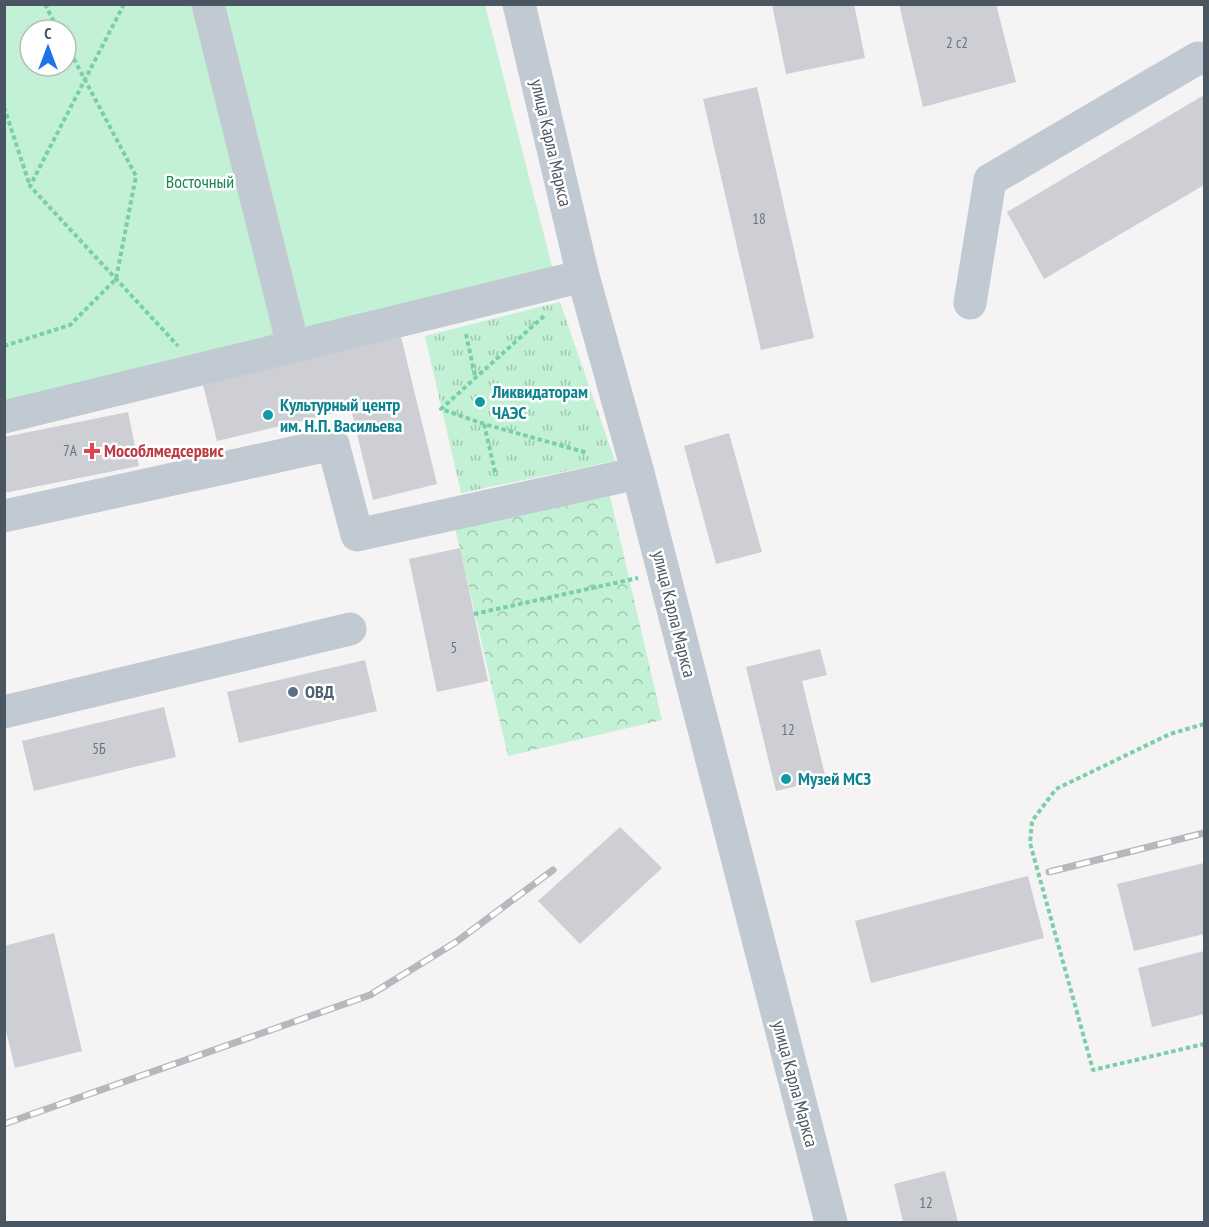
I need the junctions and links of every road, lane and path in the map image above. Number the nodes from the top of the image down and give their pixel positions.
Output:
1 (45, 4) edge
2 (124, 4) edge
3 (208, 4) edge
4 (519, 4) edge
5 (52, 18) edge
6 (1204, 58) edge
7 (78, 67) edge
8 (85, 80) junction
9 (4, 107) edge
10 (30, 186) junction
11 (583, 276) junction
12 (116, 279) junction
13 (970, 303) dead end
14 (552, 309) dead end
15 (465, 327) dead end
16 (4, 346) edge
17 (293, 346) junction
18 (199, 368) junction
19 (475, 377) junction
20 (4, 417) edge
21 (484, 424) junction
22 (593, 454) dead end
23 (638, 473) junction
24 (498, 485) dead end
25 (4, 516) edge
26 (645, 576) dead end
27 (474, 614) dead end
28 (350, 629) dead end
29 (4, 712) edge
30 (1204, 724) edge
31 (1204, 1044) edge
32 (831, 1222) edge

1 - 5 path
2 - 8 path
3 - 17 street
4 - 11 street, улица Карла Маркса
6 - 13 street
7 - 8 path
8 - 10 path
8 - 12 path
9 - 10 path
10 - 12 path
11 - 17 street
11 - 23 street, улица Карла Маркса
12 - 16 path
12 - 18 path
14 - 19 path
15 - 19 path
17 - 18 street
18 - 20 street
19 - 21 path
21 - 22 path
21 - 24 path
23 - 25 street
23 - 32 street, улица Карла Маркса
26 - 27 path
28 - 29 street
30 - 31 path

